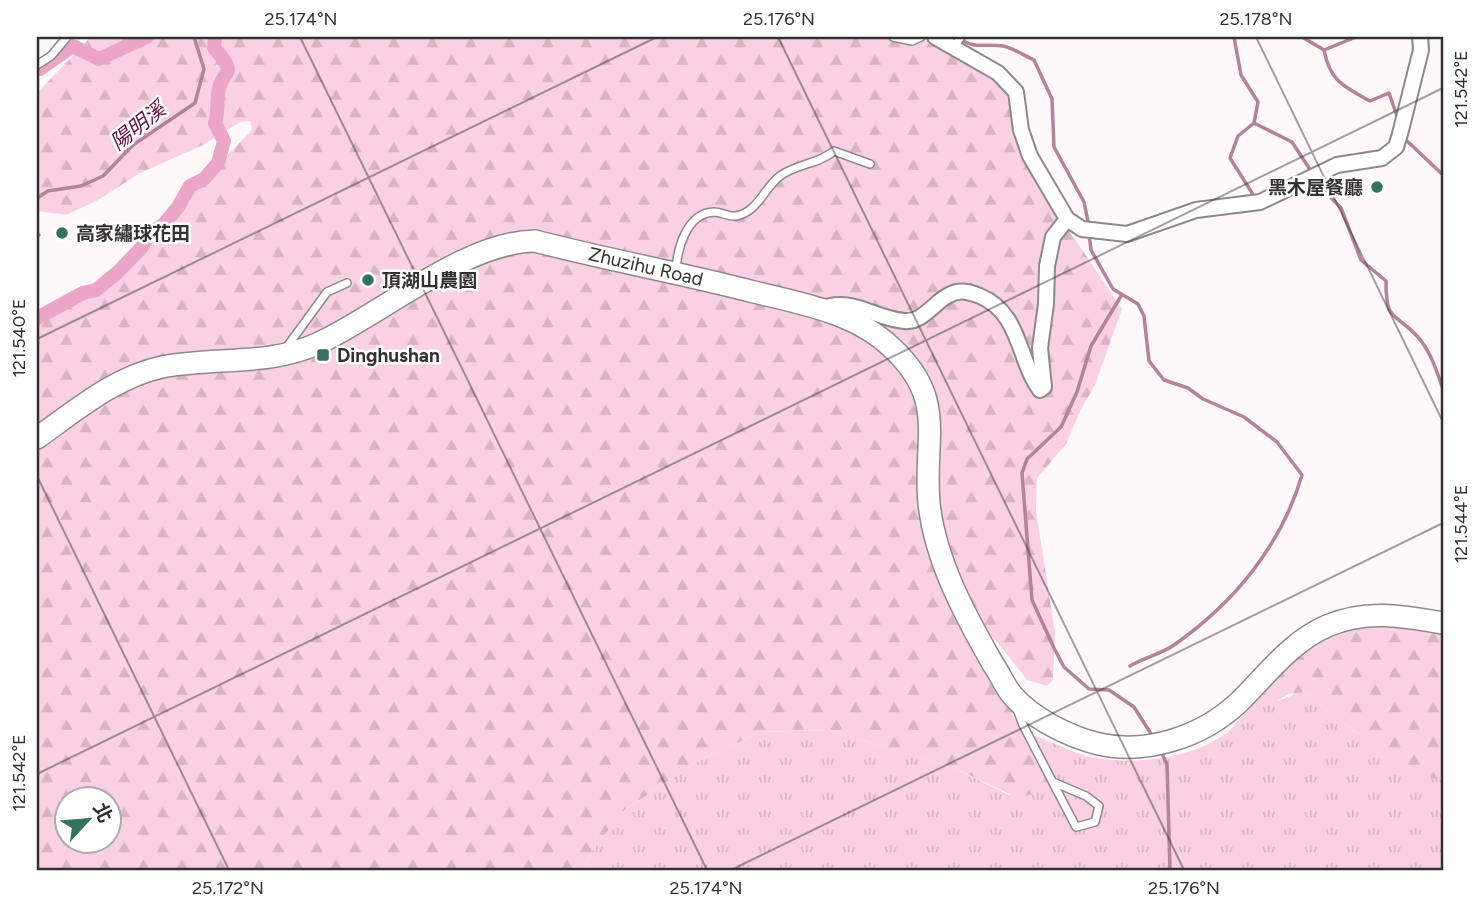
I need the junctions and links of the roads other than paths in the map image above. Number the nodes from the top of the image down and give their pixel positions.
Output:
1 (67, 37) edge
2 (893, 37) edge
3 (921, 37) edge
4 (935, 37) edge
5 (1420, 37) edge
6 (957, 43) edge
7 (37, 65) edge
8 (870, 164) dead end
9 (1067, 219) junction
10 (676, 272) junction
11 (347, 283) dead end
12 (820, 309) junction
13 (281, 355) junction
14 (37, 438) edge
15 (1443, 623) edge
16 (1020, 701) junction
17 (1053, 782) junction

1 - 7 lane
2 - 3 lane
4 - 6 street
5 - 9 street
6 - 9 street
8 - 10 lane
9 - 12 street
10 - 12 main road, Zhuzihu Road
10 - 13 main road, Zhuzihu Road
11 - 13 lane
12 - 16 main road, Zhuzihu Road
13 - 14 main road, Zhuzihu Road
15 - 16 main road
16 - 17 lane
17 - 17 lane

